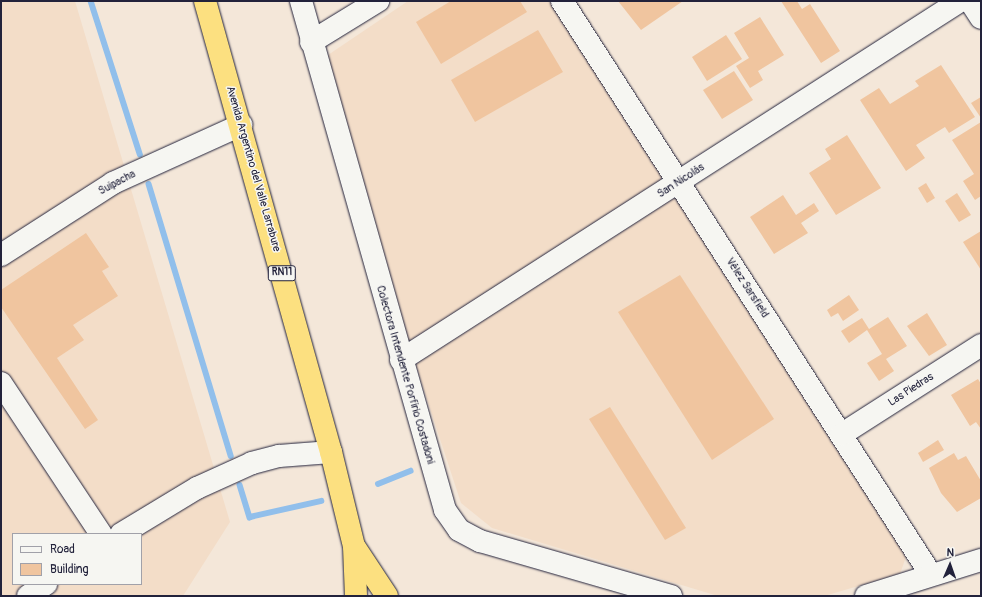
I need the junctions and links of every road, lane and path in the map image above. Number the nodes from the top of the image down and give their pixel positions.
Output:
1 (205, 1) edge
2 (301, 1) edge
3 (378, 1) edge
4 (562, 1) edge
5 (960, 1) edge
6 (970, 1) edge
7 (981, 18) edge
8 (311, 42) junction
9 (241, 126) junction
10 (679, 182) junction
11 (1, 255) edge
12 (981, 345) edge
13 (401, 360) junction
14 (1, 383) edge
15 (842, 434) junction
16 (331, 452) junction
17 (100, 533) edge
18 (123, 533) edge
19 (354, 546) junction
20 (981, 560) edge
21 (931, 575) junction
22 (44, 585) edge
23 (28, 596) edge
24 (356, 596) edge
25 (387, 596) edge
26 (671, 596) edge
27 (866, 596) edge

1 - 9 highway, Avenida Argentino del Valle Larrabure / RN11
2 - 8 street, Colectora Intendente Porfirio Costadoni
3 - 8 street
4 - 10 street, Vélez Sarsfield
5 - 10 street, San Nicolás
6 - 7 street
8 - 13 street, Colectora Intendente Porfirio Costadoni
9 - 11 street, Suipacha
9 - 16 highway, Avenida Argentino del Valle Larrabure / RN11
10 - 13 street, San Nicolás
10 - 15 street, Vélez Sarsfield
12 - 15 street, Las Piedras
13 - 26 street, Colectora Intendente Porfirio Costadoni
14 - 17 street
15 - 21 street, Vélez Sarsfield
16 - 18 street
16 - 19 highway, Avenida Argentino del Valle Larrabure / RN11
19 - 24 highway, RN11
19 - 25 highway, RN11
20 - 21 street
21 - 27 street
22 - 23 street

